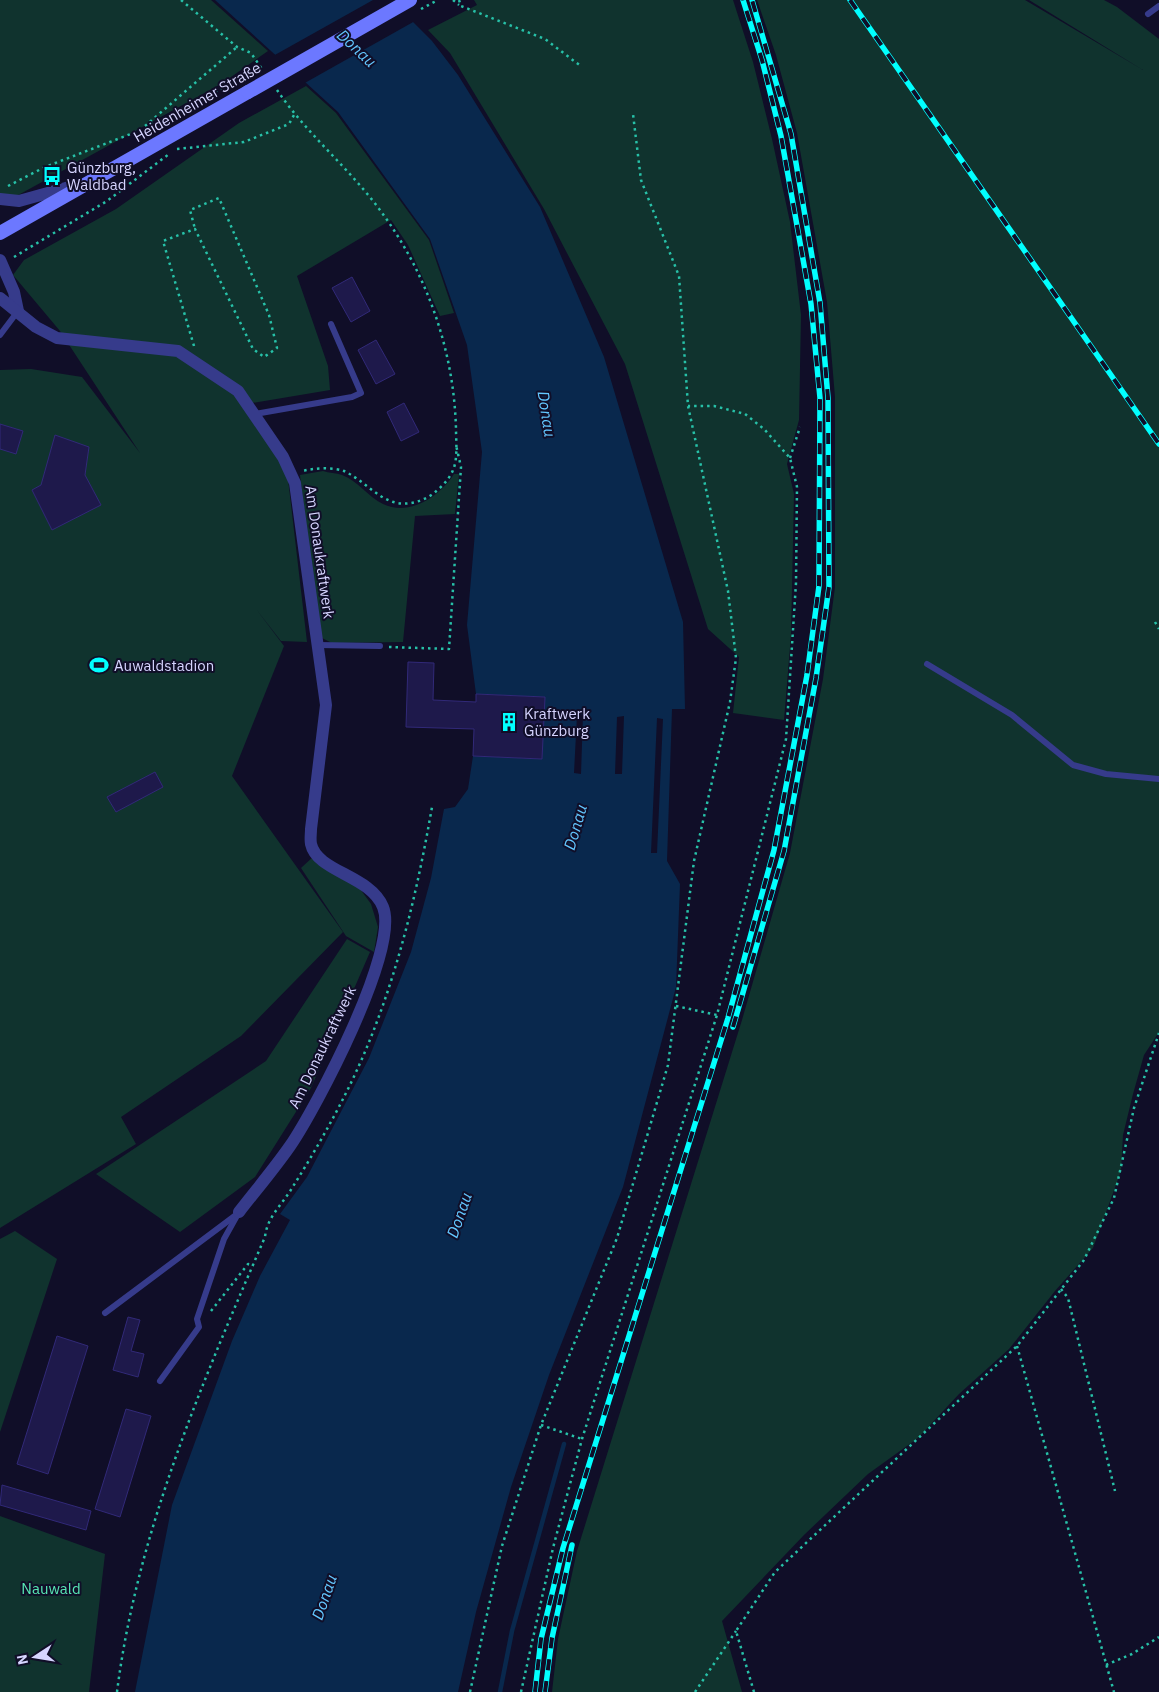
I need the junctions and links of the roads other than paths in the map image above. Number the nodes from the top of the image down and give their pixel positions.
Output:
1 (410, 0) edge
2 (1159, 6) edge
3 (1148, 14) dead end
4 (89, 182) junction
5 (3, 193) edge
6 (0, 233) edge
7 (1, 262) edge
8 (0, 298) edge
9 (18, 311) junction
10 (331, 324) dead end
11 (0, 335) edge
12 (255, 414) junction
13 (318, 645) junction
14 (380, 646) road end
15 (927, 664) dead end
16 (1159, 779) edge
17 (239, 1212) junction
18 (105, 1313) dead end
19 (160, 1381) dead end

1 - 4 main road, Heidenheimer Straße, bridge
2 - 3 lane
4 - 5 street
4 - 6 main road, Heidenheimer Straße
7 - 9 street
8 - 9 street, Am Donaukraftwerk
9 - 11 lane
9 - 12 street, Am Donaukraftwerk
10 - 12 lane
12 - 13 street, Am Donaukraftwerk
13 - 14 lane
13 - 17 street, Am Donaukraftwerk
15 - 16 lane
17 - 18 lane, Am Donaukraftwerk
17 - 19 lane, Am Donaukraftwerk

